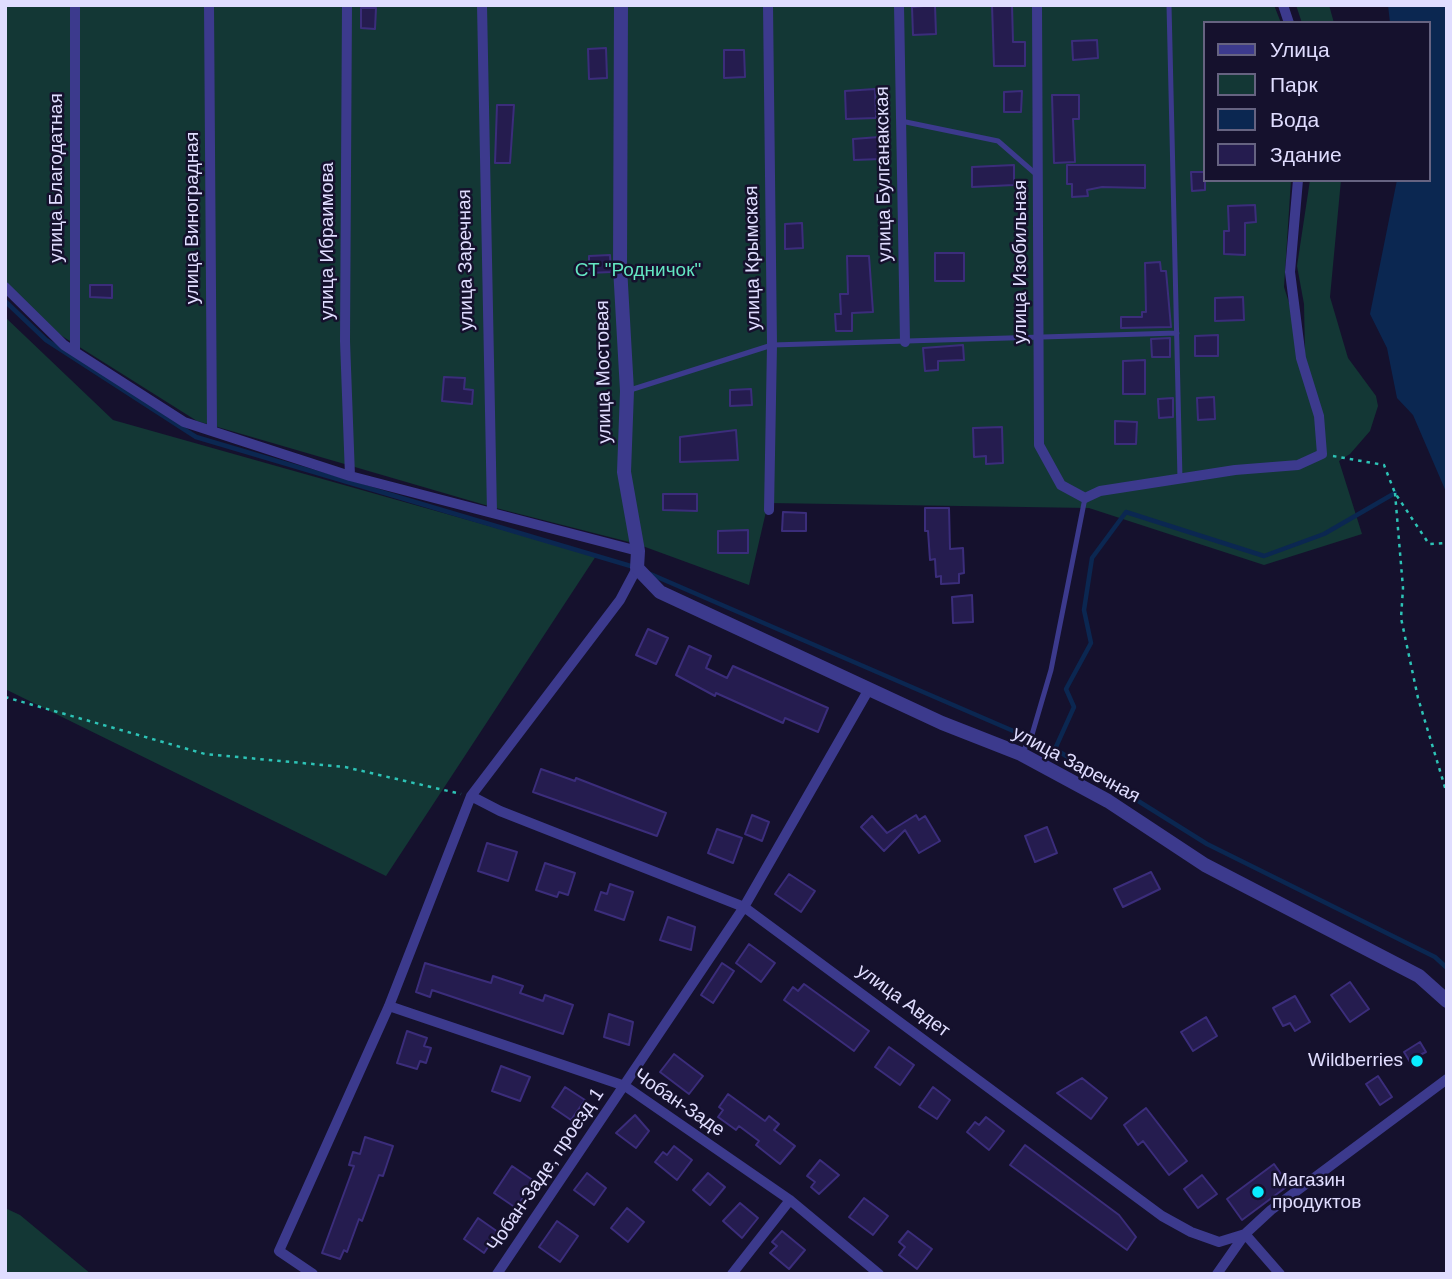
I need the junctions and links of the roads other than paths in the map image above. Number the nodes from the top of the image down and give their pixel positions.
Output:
1 (75, 5) edge
2 (209, 5) edge
3 (347, 5) edge
4 (482, 5) edge
5 (621, 5) edge
6 (768, 5) edge
7 (899, 5) edge
8 (1037, 5) edge
9 (1169, 5) edge
10 (901, 121) junction
11 (1040, 177) junction
12 (1298, 182) edge
13 (5, 287) edge
14 (1177, 333) junction
15 (1038, 337) junction
16 (905, 342) junction
17 (772, 345) junction
18 (75, 352) junction
19 (626, 391) junction
20 (212, 431) junction
21 (350, 476) junction
22 (1180, 479) junction
23 (1085, 498) junction
24 (769, 510) dead end
25 (492, 513) junction
26 (638, 551) junction
27 (637, 568) junction
28 (869, 689) junction
29 (1021, 754) junction
30 (471, 796) junction
31 (744, 907) junction
32 (1447, 1001) edge
33 (389, 1006) junction
34 (1447, 1079) edge
35 (625, 1086) junction
36 (790, 1200) junction
37 (1245, 1234) junction
38 (313, 1274) edge
39 (497, 1274) edge
40 (732, 1274) edge
41 (879, 1274) edge
42 (1217, 1274) edge
43 (1280, 1274) edge

1 - 18 street, улица Благодатная
2 - 20 street, улица Виноградная
3 - 21 street, улица Ибраимова
4 - 25 street, улица Заречная
5 - 19 street, улица Мостовая
6 - 17 street, улица Крымская
7 - 10 street, улица Булганакская
8 - 11 street, улица Изобильная
9 - 14 lane
10 - 11 lane
10 - 16 street, улица Булганакская
11 - 15 street, улица Изобильная
12 - 22 street
13 - 18 street
14 - 15 lane
14 - 22 lane
15 - 16 lane
15 - 23 street, улица Изобильная
16 - 17 lane
17 - 19 lane
17 - 24 street, улица Крымская
18 - 20 street
19 - 26 street, улица Мостовая
20 - 21 street
21 - 25 street
22 - 23 street
23 - 29 lane
25 - 26 street
26 - 27 street, улица Мостовая
27 - 28 street, улица Заречная
27 - 30 street
28 - 29 street, улица Заречная
28 - 31 street, Чобан-Заде, проезд 1
29 - 32 street, улица Заречная
30 - 31 street, улица Авдет
30 - 33 street
31 - 35 street, Чобан-Заде, проезд 1
31 - 37 street, улица Авдет
33 - 35 street, Чобан-Заде
33 - 38 street
34 - 37 street
35 - 36 street, Чобан-Заде
35 - 39 street, Чобан-Заде, проезд 1
36 - 40 street
36 - 41 street, Чобан-Заде
37 - 42 street
37 - 43 street

